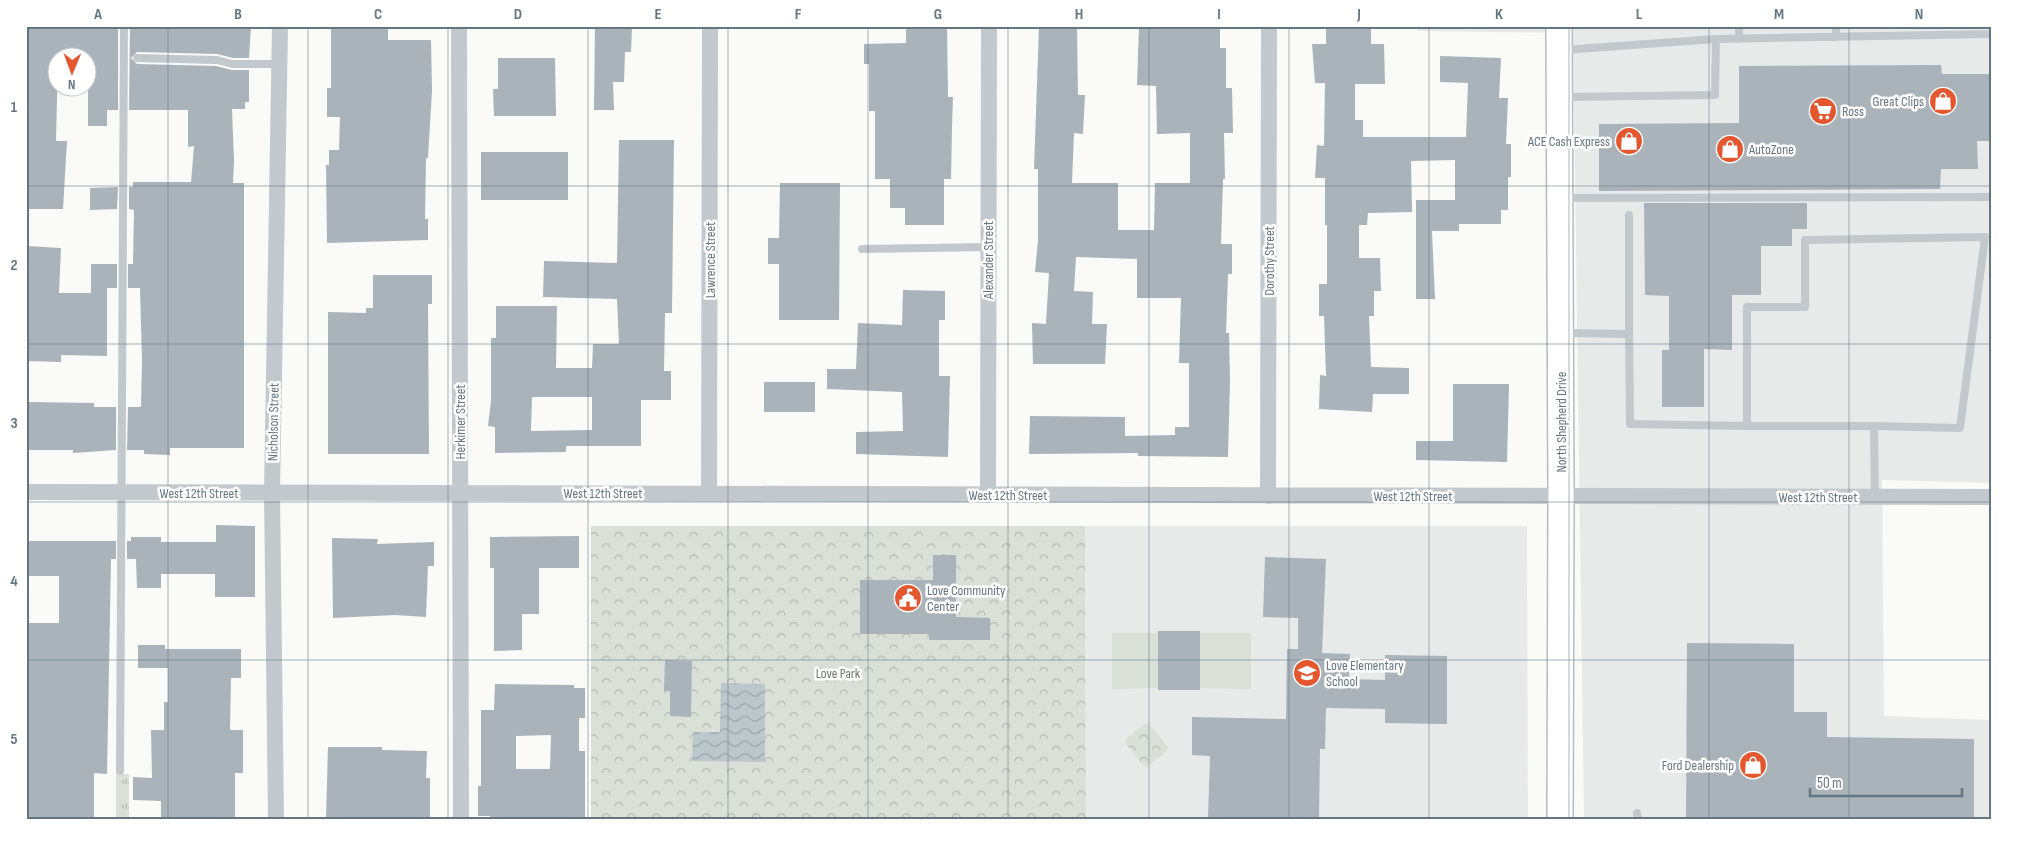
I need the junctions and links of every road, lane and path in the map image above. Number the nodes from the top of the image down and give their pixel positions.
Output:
1 (124, 26) edge
2 (280, 26) edge
3 (459, 26) edge
4 (710, 26) edge
5 (988, 26) edge
6 (1269, 26) edge
7 (1739, 26) edge
8 (1836, 26) edge
9 (1900, 26) edge
10 (1957, 31) edge
11 (1991, 34) edge
12 (1900, 36) junction
13 (1836, 37) junction
14 (1559, 38) edge
15 (1739, 39) junction
16 (1716, 40) junction
17 (137, 58) dead end
18 (280, 64) junction
19 (1558, 97) junction
20 (1991, 197) edge
21 (1559, 198) junction
22 (1629, 215) dead end
23 (988, 247) junction
24 (862, 249) dead end
25 (1560, 333) junction
26 (1629, 334) junction
27 (1747, 426) junction
28 (1874, 426) junction
29 (26, 492) edge
30 (122, 493) junction
31 (272, 493) junction
32 (460, 493) junction
33 (709, 494) junction
34 (988, 495) junction
35 (1268, 496) junction
36 (1561, 496) junction
37 (1875, 497) junction
38 (1991, 497) edge
39 (120, 771) dead end
40 (276, 819) edge
41 (461, 819) edge
42 (1560, 819) edge

1 - 30 lane
2 - 18 street, Nicholson Street
3 - 32 street, Herkimer Street
4 - 33 street, Lawrence Street
5 - 23 street, Alexander Street
6 - 35 street, Dorothy Street
7 - 15 lane
8 - 13 lane
9 - 12 lane
10 - 11 lane
10 - 12 lane
12 - 13 lane
13 - 15 lane
14 - 16 lane
14 - 19 main road, North Shepherd Drive
15 - 16 lane
16 - 19 lane
17 - 18 lane
18 - 31 street, Nicholson Street
19 - 21 main road, North Shepherd Drive
20 - 21 lane
21 - 25 main road, North Shepherd Drive
22 - 26 lane
23 - 24 lane
23 - 34 street, Alexander Street
25 - 26 lane
25 - 36 main road, North Shepherd Drive
26 - 27 lane
27 - 28 lane
27 - 28 lane
28 - 37 lane
29 - 30 street, West 12th Street
30 - 31 street, West 12th Street
30 - 39 lane
31 - 32 street, West 12th Street
31 - 40 street, Nicholson Street
32 - 33 street, West 12th Street
32 - 41 street, Herkimer Street
33 - 34 street, West 12th Street
34 - 35 street, West 12th Street
35 - 36 street, West 12th Street
36 - 37 street, West 12th Street
36 - 42 main road, North Shepherd Drive
37 - 38 street, West 12th Street

